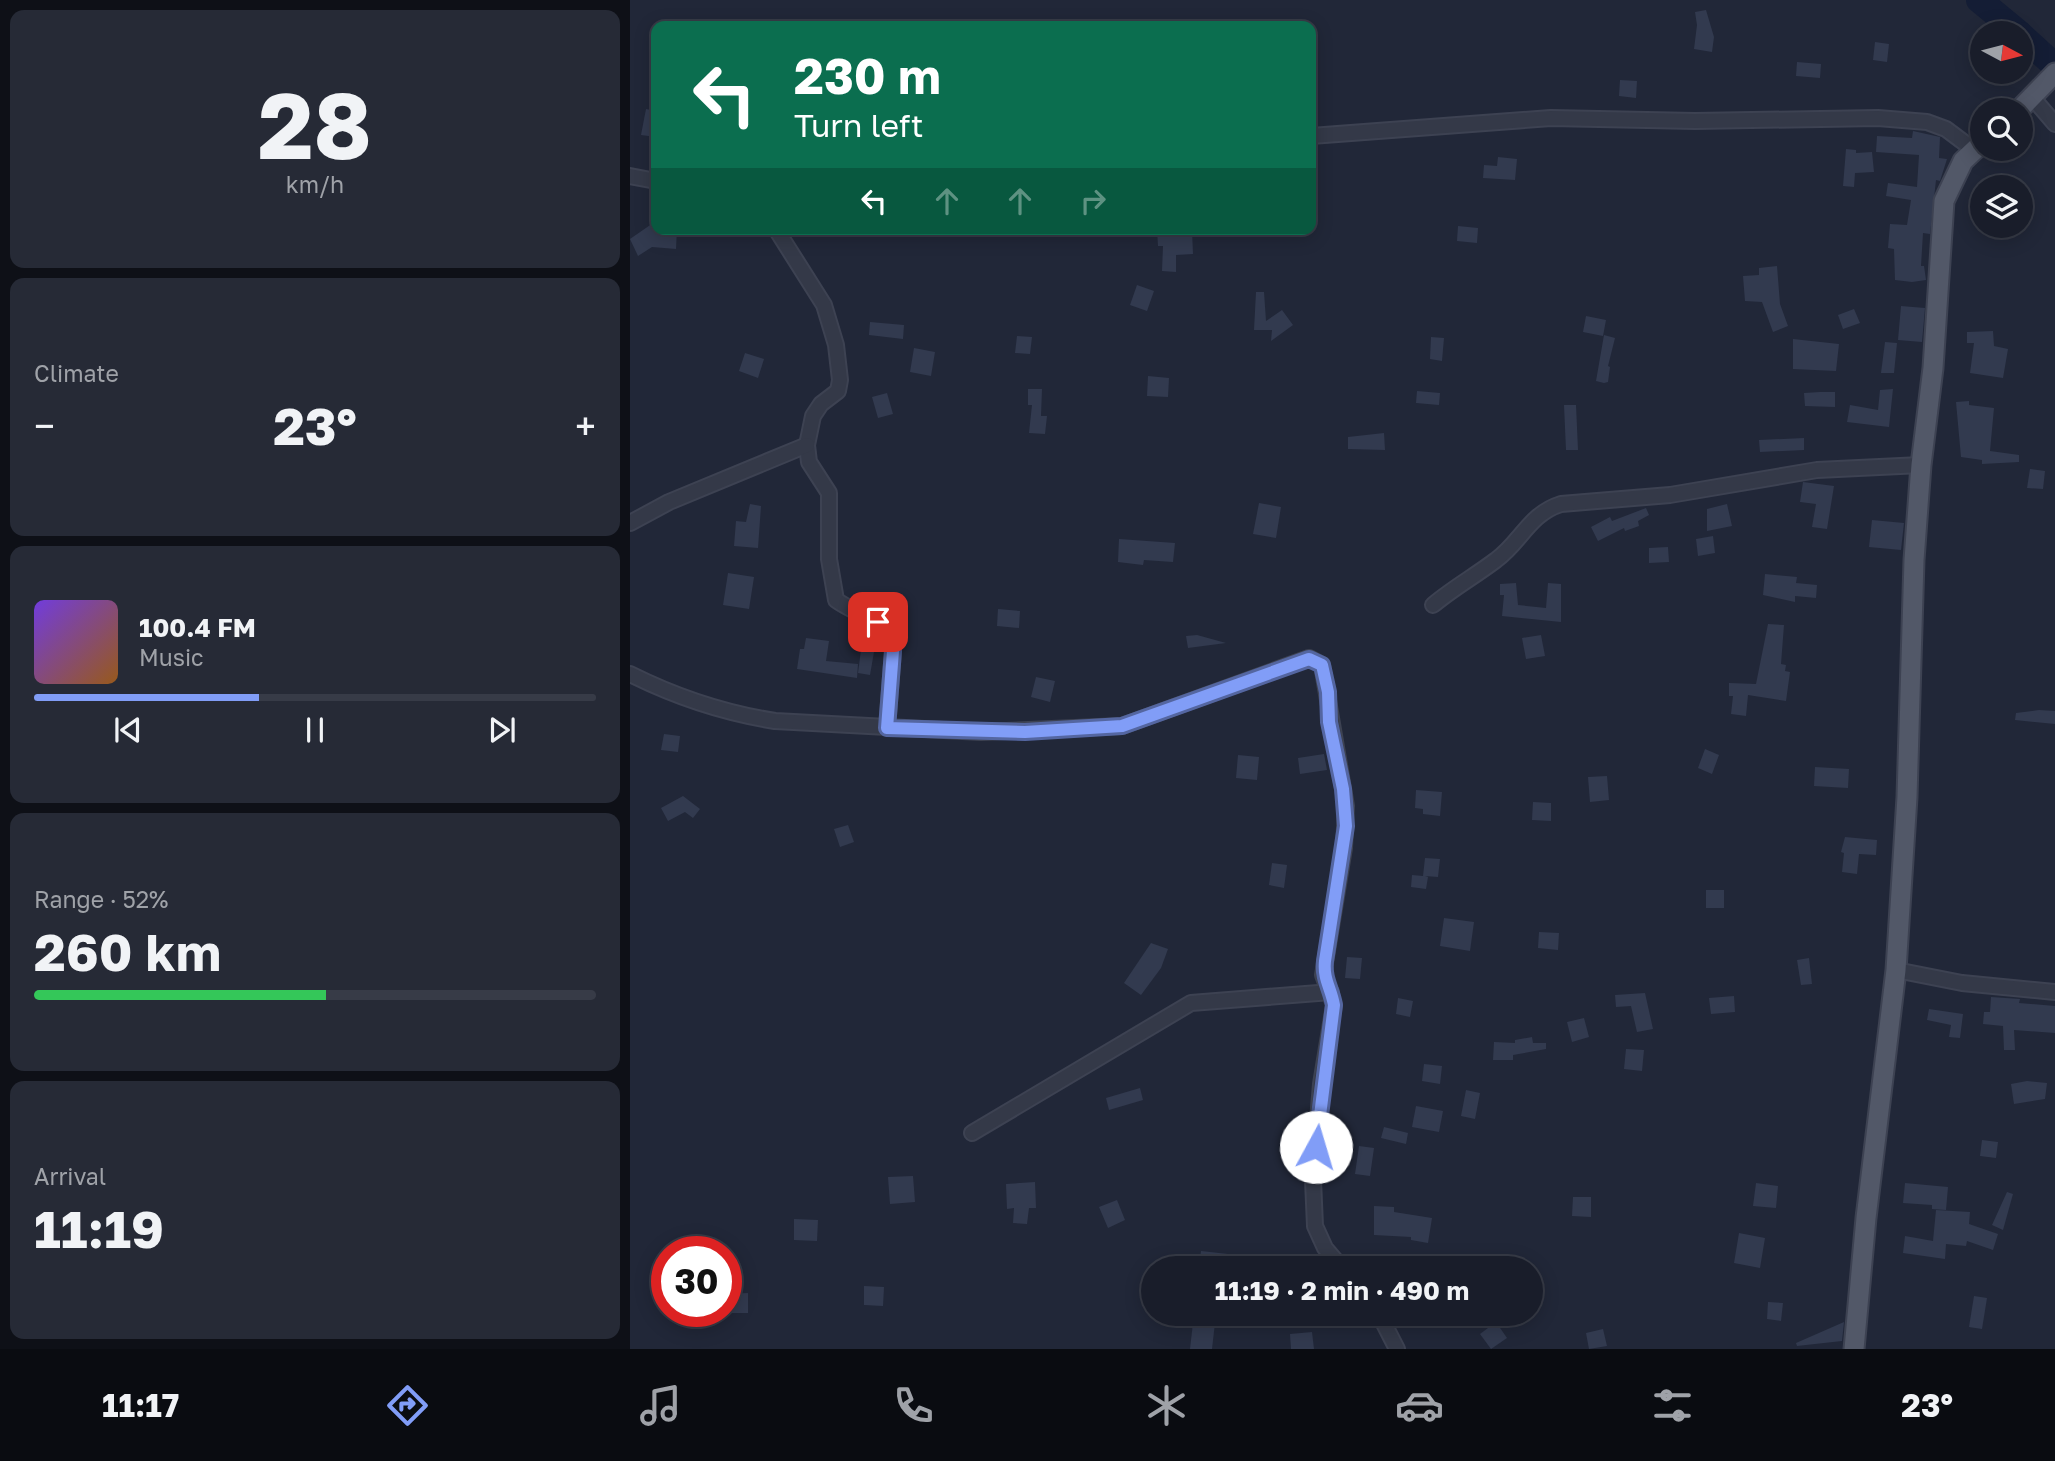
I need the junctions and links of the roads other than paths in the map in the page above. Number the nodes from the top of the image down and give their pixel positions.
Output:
1 (2051, 77) edge
2 (2031, 98) edge
3 (2033, 109) edge
4 (2055, 124) edge
5 (1316, 136) edge
6 (1970, 142) edge
7 (1970, 154) edge
8 (630, 176) edge
9 (651, 180) edge
10 (780, 235) edge
11 (807, 445) junction
12 (1920, 465) junction
13 (630, 523) edge
14 (1433, 605) dead end
15 (630, 674) edge
16 (887, 728) junction
17 (1896, 970) junction
18 (1331, 992) junction
19 (2055, 992) edge
20 (972, 1133) dead end
21 (1332, 1256) edge
22 (1385, 1326) edge
23 (1397, 1349) edge
24 (1854, 1349) edge

1 - 2 main road
3 - 4 street
5 - 6 street
7 - 12 main road
8 - 9 street
10 - 11 street
11 - 13 street
11 - 16 street
12 - 14 street
12 - 17 main road
15 - 16 street
16 - 18 street
17 - 19 street
17 - 24 main road
18 - 20 street
18 - 21 street
22 - 23 street

